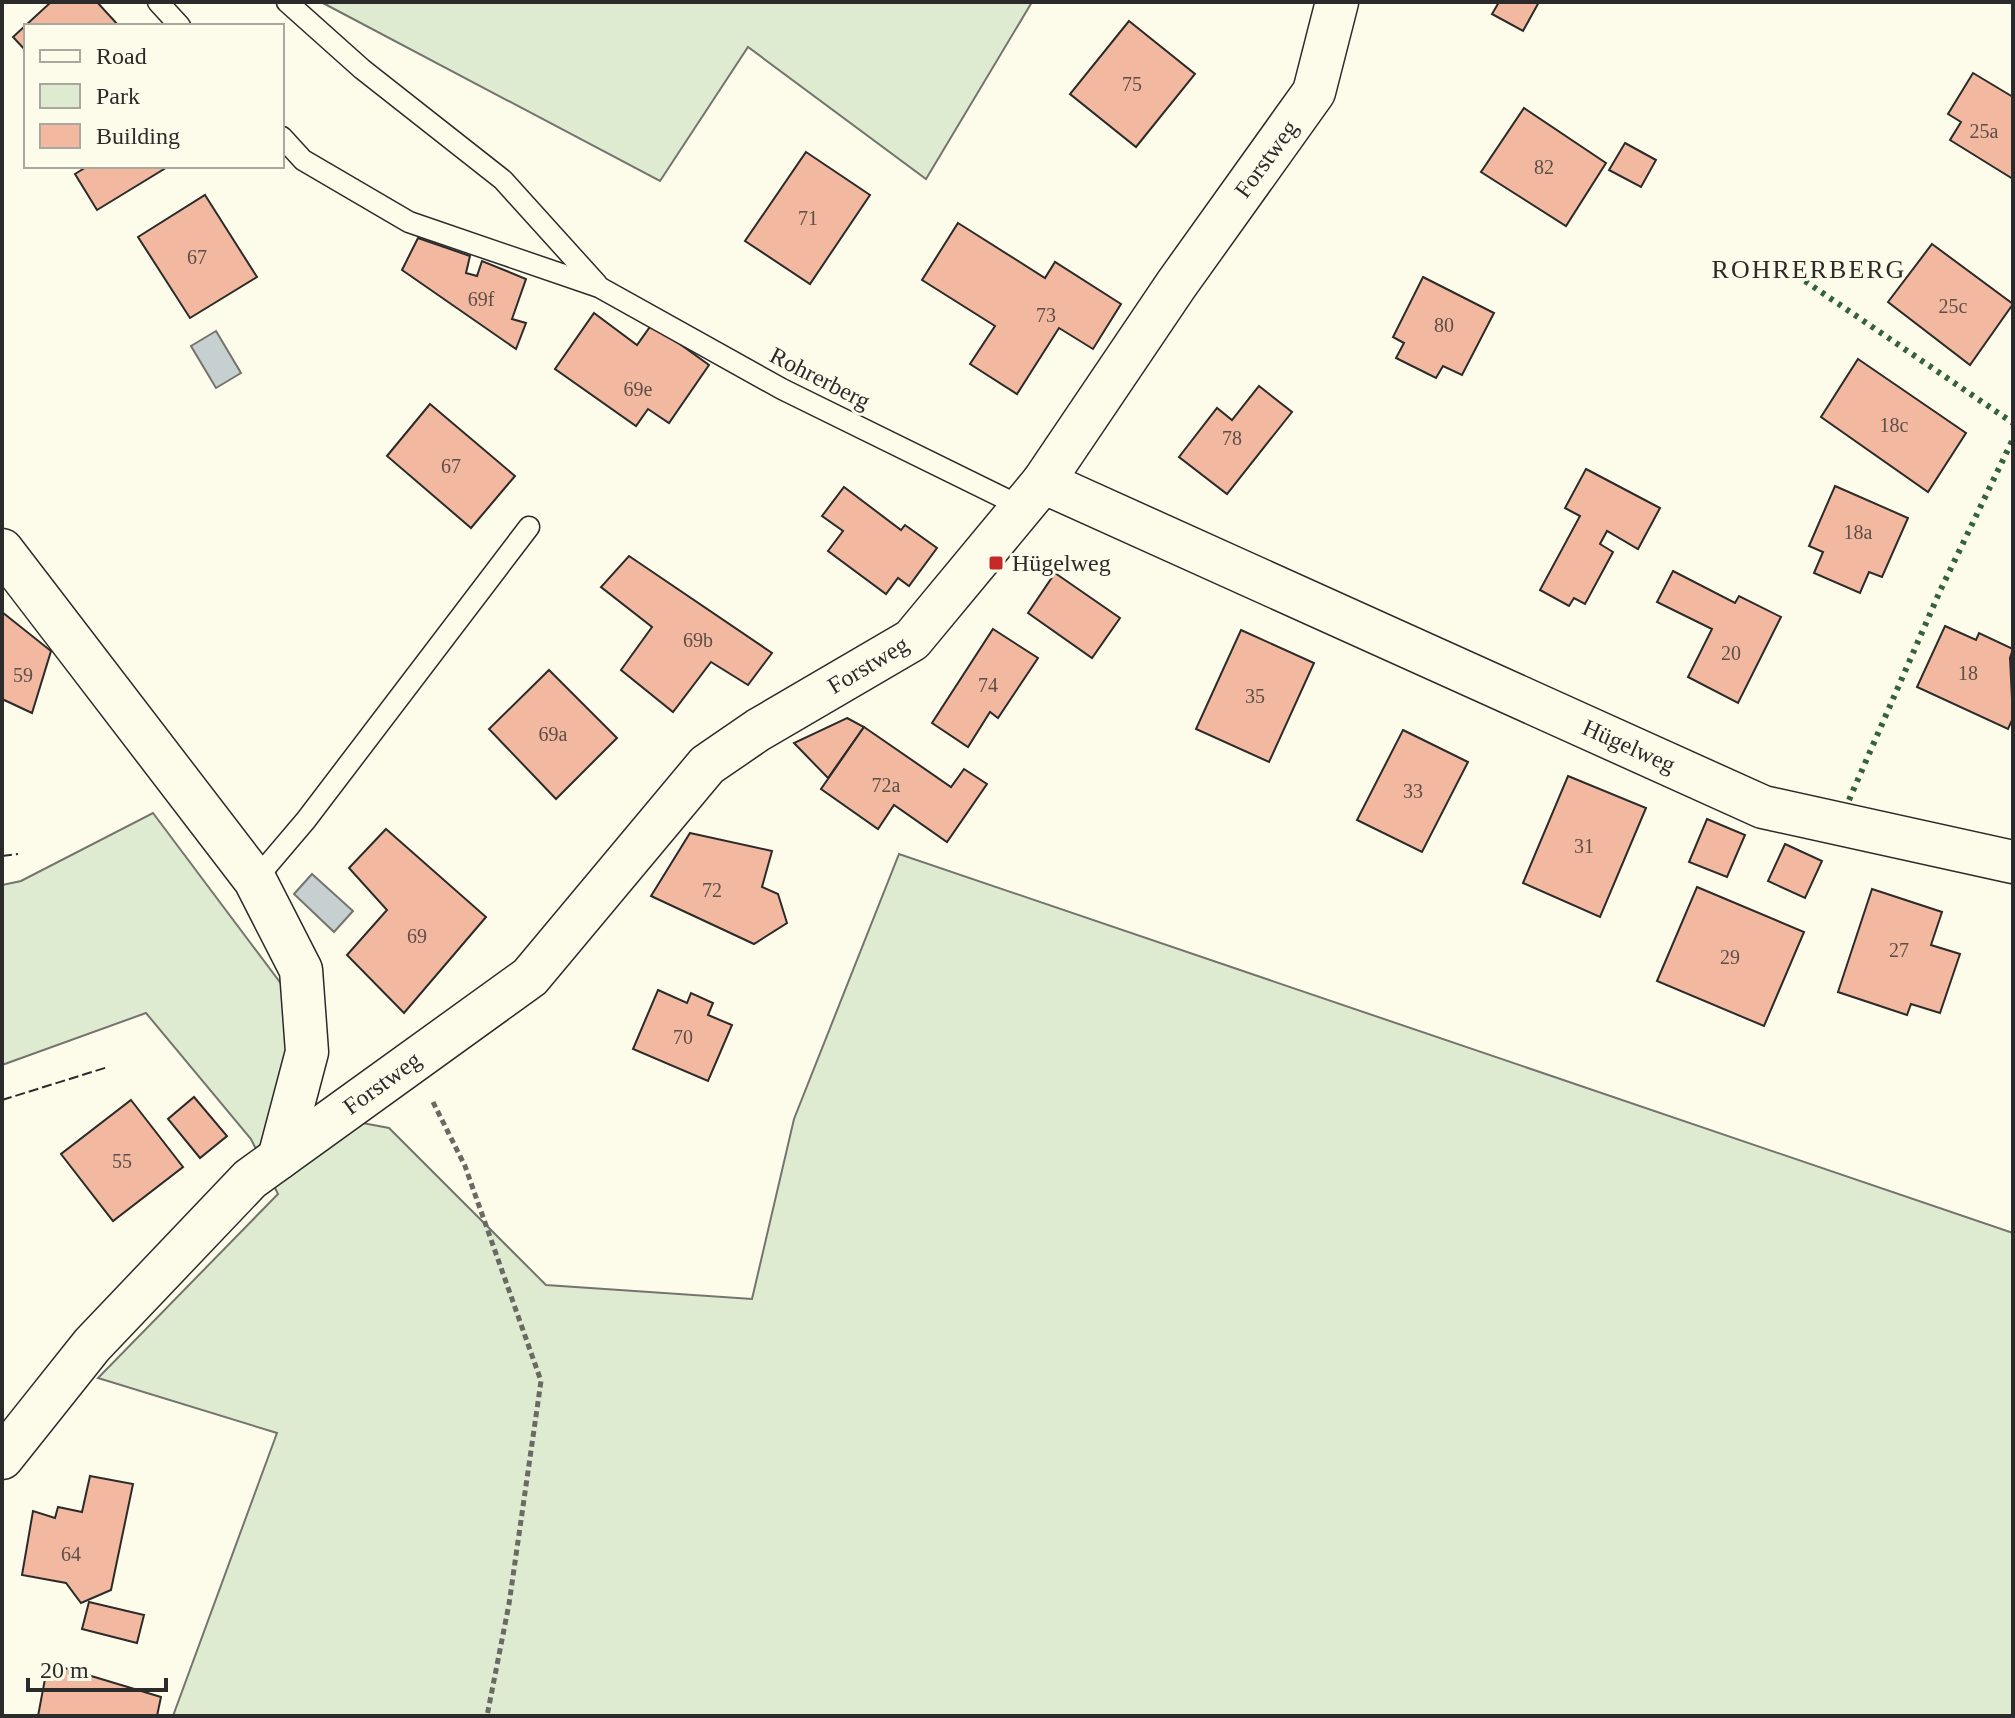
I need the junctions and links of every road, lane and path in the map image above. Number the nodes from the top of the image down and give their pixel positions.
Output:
1 (158, 2) edge
2 (287, 2) edge
3 (1337, 2) edge
4 (178, 24) edge
5 (284, 139) edge
6 (599, 287) junction
7 (1032, 494) junction
8 (529, 527) dead end
9 (2, 550) edge
10 (2013, 862) edge
11 (244, 866) junction
12 (413, 1061) junction
13 (279, 1158) junction
14 (2, 1458) edge
15 (487, 1716) edge

1 - 4 lane
2 - 6 lane, Rohrerberg
3 - 7 street, Forstweg
5 - 6 lane, Rohrerberg
6 - 7 lane, Rohrerberg
7 - 10 street, Hügelweg
7 - 12 street, Forstweg
8 - 11 lane
9 - 11 street
11 - 13 street
12 - 13 street, Forstweg
12 - 15 path
13 - 14 street, Forstweg

